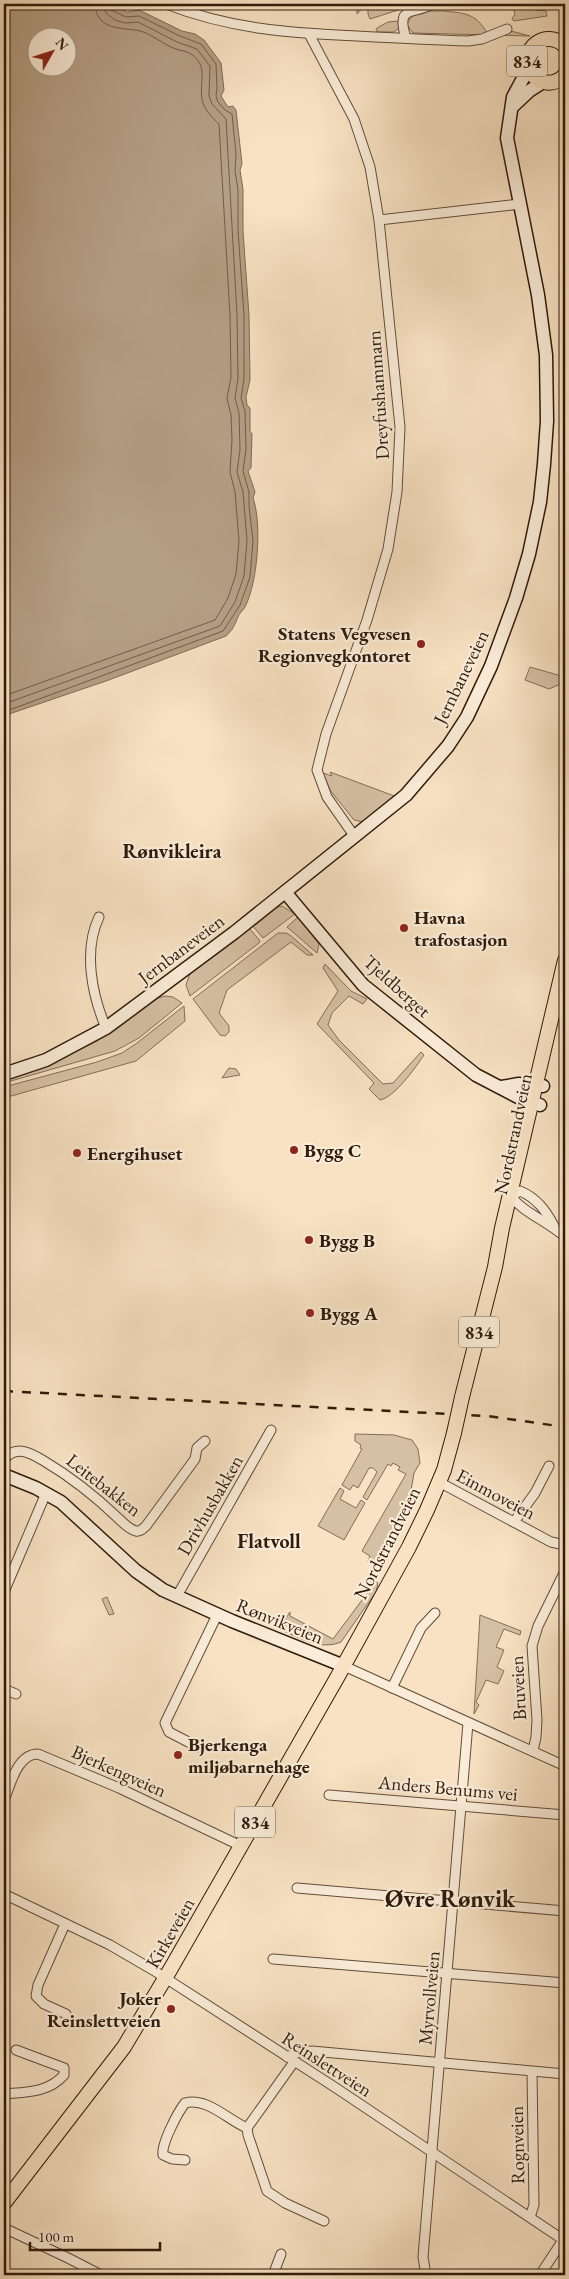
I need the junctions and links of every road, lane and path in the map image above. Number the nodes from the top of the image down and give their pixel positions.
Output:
1 (166, 4) edge
2 (431, 4) edge
3 (507, 29) dead end
4 (565, 29) edge
5 (309, 34) junction
6 (406, 38) junction
7 (559, 43) edge
8 (528, 68) junction
9 (564, 77) edge
10 (543, 82) junction
11 (512, 106) junction
12 (520, 204) junction
13 (379, 220) junction
14 (355, 837) junction
15 (285, 892) junction
16 (100, 917) dead end
17 (565, 966) edge
18 (106, 1028) junction
19 (4, 1074) edge
20 (539, 1086) junction
21 (502, 1087) junction
22 (535, 1104) junction
23 (516, 1197) junction
24 (554, 1226) junction
25 (565, 1237) edge
26 (271, 1430) dead end
27 (205, 1441) dead end
28 (4, 1460) edge
29 (549, 1466) dead end
30 (4, 1475) edge
31 (439, 1482) junction
32 (46, 1493) junction
33 (514, 1522) junction
34 (565, 1545) edge
35 (565, 1571) edge
36 (4, 1592) edge
37 (177, 1596) junction
38 (435, 1613) dead end
39 (217, 1615) junction
40 (344, 1666) junction
41 (392, 1688) junction
42 (4, 1689) edge
43 (16, 1694) dead end
44 (468, 1724) junction
45 (198, 1747) dead end
46 (532, 1751) junction
47 (565, 1766) edge
48 (329, 1795) dead end
49 (4, 1800) edge
50 (462, 1806) junction
51 (565, 1815) edge
52 (241, 1846) junction
53 (297, 1888) dead end
54 (4, 1894) edge
55 (453, 1901) junction
56 (565, 1911) edge
57 (65, 1924) junction
58 (274, 1959) dead end
59 (447, 1973) junction
60 (166, 1978) junction
61 (565, 1983) edge
62 (66, 2014) dead end
63 (16, 2050) dead end
64 (291, 2059) junction
65 (440, 2063) junction
66 (532, 2072) junction
67 (565, 2074) edge
68 (4, 2094) edge
69 (247, 2128) junction
70 (431, 2152) junction
71 (185, 2160) dead end
72 (4, 2203) edge
73 (530, 2217) junction
74 (324, 2221) dead end
75 (4, 2228) edge
76 (564, 2241) edge
77 (281, 2254) dead end
78 (4, 2266) edge
79 (5, 2275) edge
80 (101, 2275) edge
81 (273, 2275) edge
82 (426, 2275) edge
83 (540, 2275) edge

1 - 5 street
2 - 6 street
3 - 6 street
4 - 7 main road, 834
5 - 6 street
5 - 13 street, Dreyfushammarn
7 - 8 main road, 834
8 - 10 main road, 834
8 - 11 street, Jernbaneveien
9 - 10 main road, 834
10 - 11 street
11 - 12 street, Jernbaneveien
12 - 13 street
12 - 14 street, Jernbaneveien
13 - 14 street, Dreyfushammarn
14 - 15 street, Jernbaneveien
15 - 18 street, Jernbaneveien
15 - 21 street, Tjeldberget
16 - 18 street
17 - 20 main road, Nordstrandveien / 834
18 - 19 street, Jernbaneveien
20 - 21 street, Tjeldberget
20 - 22 main road, Nordstrandveien / 834
21 - 22 street, Tjeldberget
22 - 23 main road, Nordstrandveien / 834
23 - 24 street
23 - 24 street
23 - 31 main road, Nordstrandveien / 834, bridge
24 - 25 street
26 - 37 street, Drivhusbakken
27 - 28 street, Leitebakken
29 - 33 street
30 - 32 street, Rønvikveien
31 - 33 street, Einmoveien
31 - 40 main road, Nordstrandveien / 834
32 - 36 street
32 - 37 street, Rønvikveien
33 - 34 street, Einmoveien
35 - 46 street, Bruveien
37 - 39 street, Rønvikveien
38 - 41 street
39 - 40 street, Rønvikveien
39 - 45 street
40 - 41 street, Rønvikveien
40 - 52 main road, Kirkeveien / 834
41 - 44 street, Rønvikveien
42 - 43 street
44 - 46 street, Rønvikveien
44 - 50 street, Myrvollveien
46 - 47 street, Rønvikveien
48 - 50 street, Anders Benums vei
49 - 52 street, Bjerkengveien
50 - 51 street, Anders Benums vei
50 - 55 street, Myrvollveien
52 - 60 main road, Kirkeveien / 834
53 - 55 street
54 - 57 street, Reinslettveien
55 - 56 street
55 - 59 street, Myrvollveien
57 - 60 street, Reinslettveien
57 - 62 street
58 - 59 street
59 - 61 street
59 - 65 street, Myrvollveien
60 - 64 street, Reinslettveien
60 - 72 main road, Kirkeveien / 834
63 - 68 street
64 - 65 street
64 - 69 street
64 - 70 street, Reinslettveien
65 - 66 street
65 - 70 street, Myrvollveien
66 - 67 street
66 - 73 street, Rognveien
69 - 71 street
69 - 74 street
70 - 73 street, Reinslettveien
70 - 82 street, Myrvollveien
73 - 76 street, Reinslettveien
75 - 80 street
76 - 83 street
77 - 81 street
78 - 79 street

